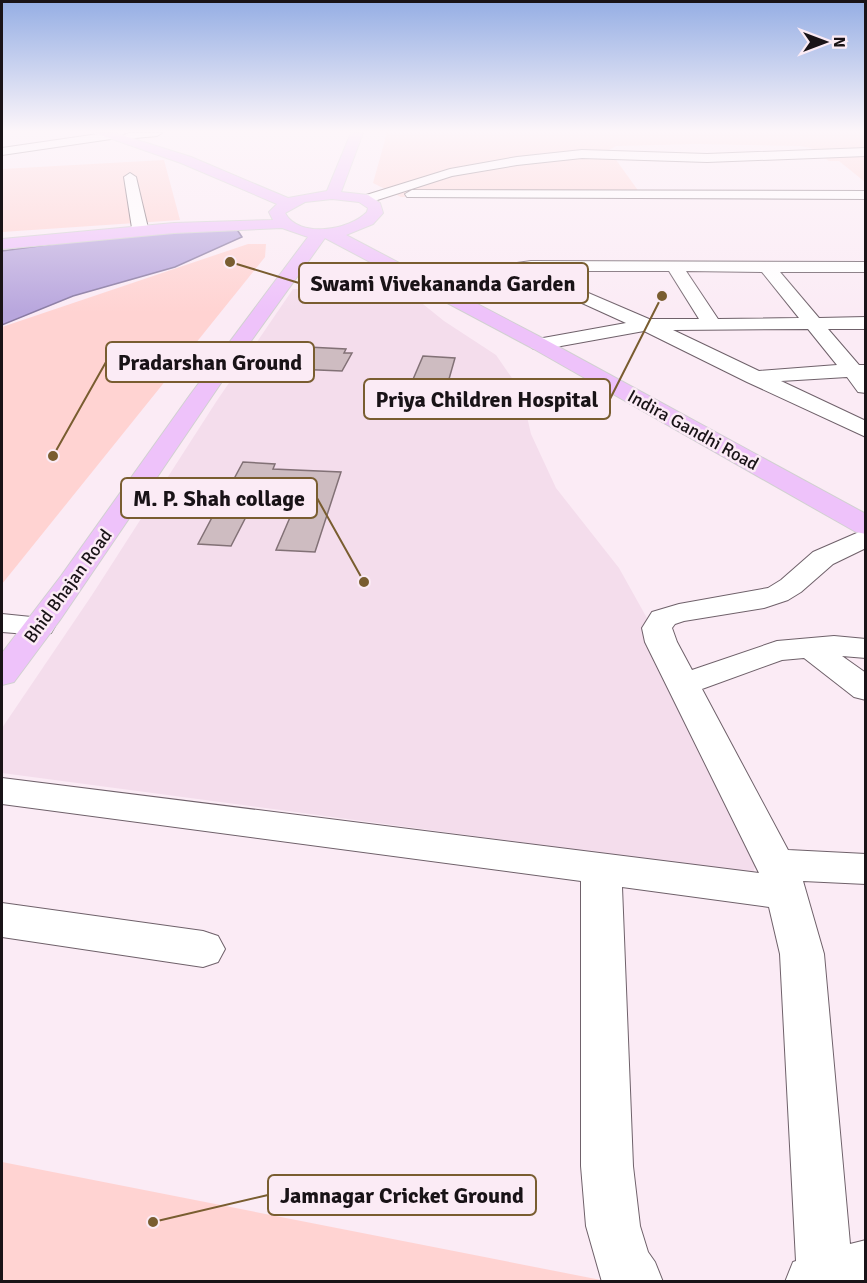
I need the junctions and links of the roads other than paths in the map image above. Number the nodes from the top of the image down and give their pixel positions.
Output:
1 (133, 193) edge
2 (248, 193) edge
3 (336, 193) edge
4 (363, 193) edge
5 (392, 193) edge
6 (399, 193) edge
7 (332, 195) joint
8 (866, 195) edge
9 (376, 209) junction
10 (288, 214) junction
11 (140, 228) junction
12 (332, 232) junction
13 (2, 242) edge
14 (592, 266) junction
15 (514, 267) junction
16 (675, 267) junction
17 (767, 267) junction
18 (862, 270) edge
19 (435, 280) junction
20 (610, 309) junction
21 (814, 323) junction
22 (866, 323) edge
23 (646, 324) junction
24 (712, 324) junction
25 (546, 343) junction
26 (861, 377) edge
27 (754, 378) junction
28 (866, 430) edge
29 (866, 512) edge
30 (866, 526) edge
31 (866, 537) edge
32 (15, 629) edge
33 (811, 648) junction
34 (866, 649) edge
35 (2, 675) edge
36 (683, 684) junction
37 (866, 690) edge
38 (2, 792) edge
39 (601, 868) junction
40 (866, 869) edge
41 (782, 879) junction
42 (2, 920) edge
43 (203, 949) dead end
44 (834, 1276) edge
45 (635, 1281) edge

1 - 11 street
2 - 10 main road
3 - 7 main road
4 - 9 main road
5 - 9 street
6 - 8 street
7 - 10 main road
9 - 12 main road
10 - 11 main road
10 - 12 main road
10 - 13 main road
10 - 32 main road, Bhid Bhajan Road
11 - 13 main road
12 - 19 main road, Indira Gandhi Road
12 - 25 main road, Indira Gandhi Road
12 - 32 main road, Bhid Bhajan Road
14 - 15 street
14 - 16 street
14 - 20 street
15 - 19 street
15 - 20 street
16 - 17 street
16 - 24 street
17 - 18 street
17 - 21 street
19 - 25 main road, Indira Gandhi Road
20 - 23 street
21 - 22 street
21 - 24 street
21 - 26 street
23 - 24 street
23 - 25 street
23 - 27 street
25 - 29 main road, Indira Gandhi Road
25 - 30 main road, Indira Gandhi Road
26 - 27 street
27 - 28 street
31 - 36 street
32 - 35 main road, Bhid Bhajan Road
33 - 34 street
33 - 36 street
33 - 37 street
36 - 41 street
38 - 39 street
39 - 41 street
39 - 45 street
40 - 41 street
41 - 44 street
42 - 43 street

